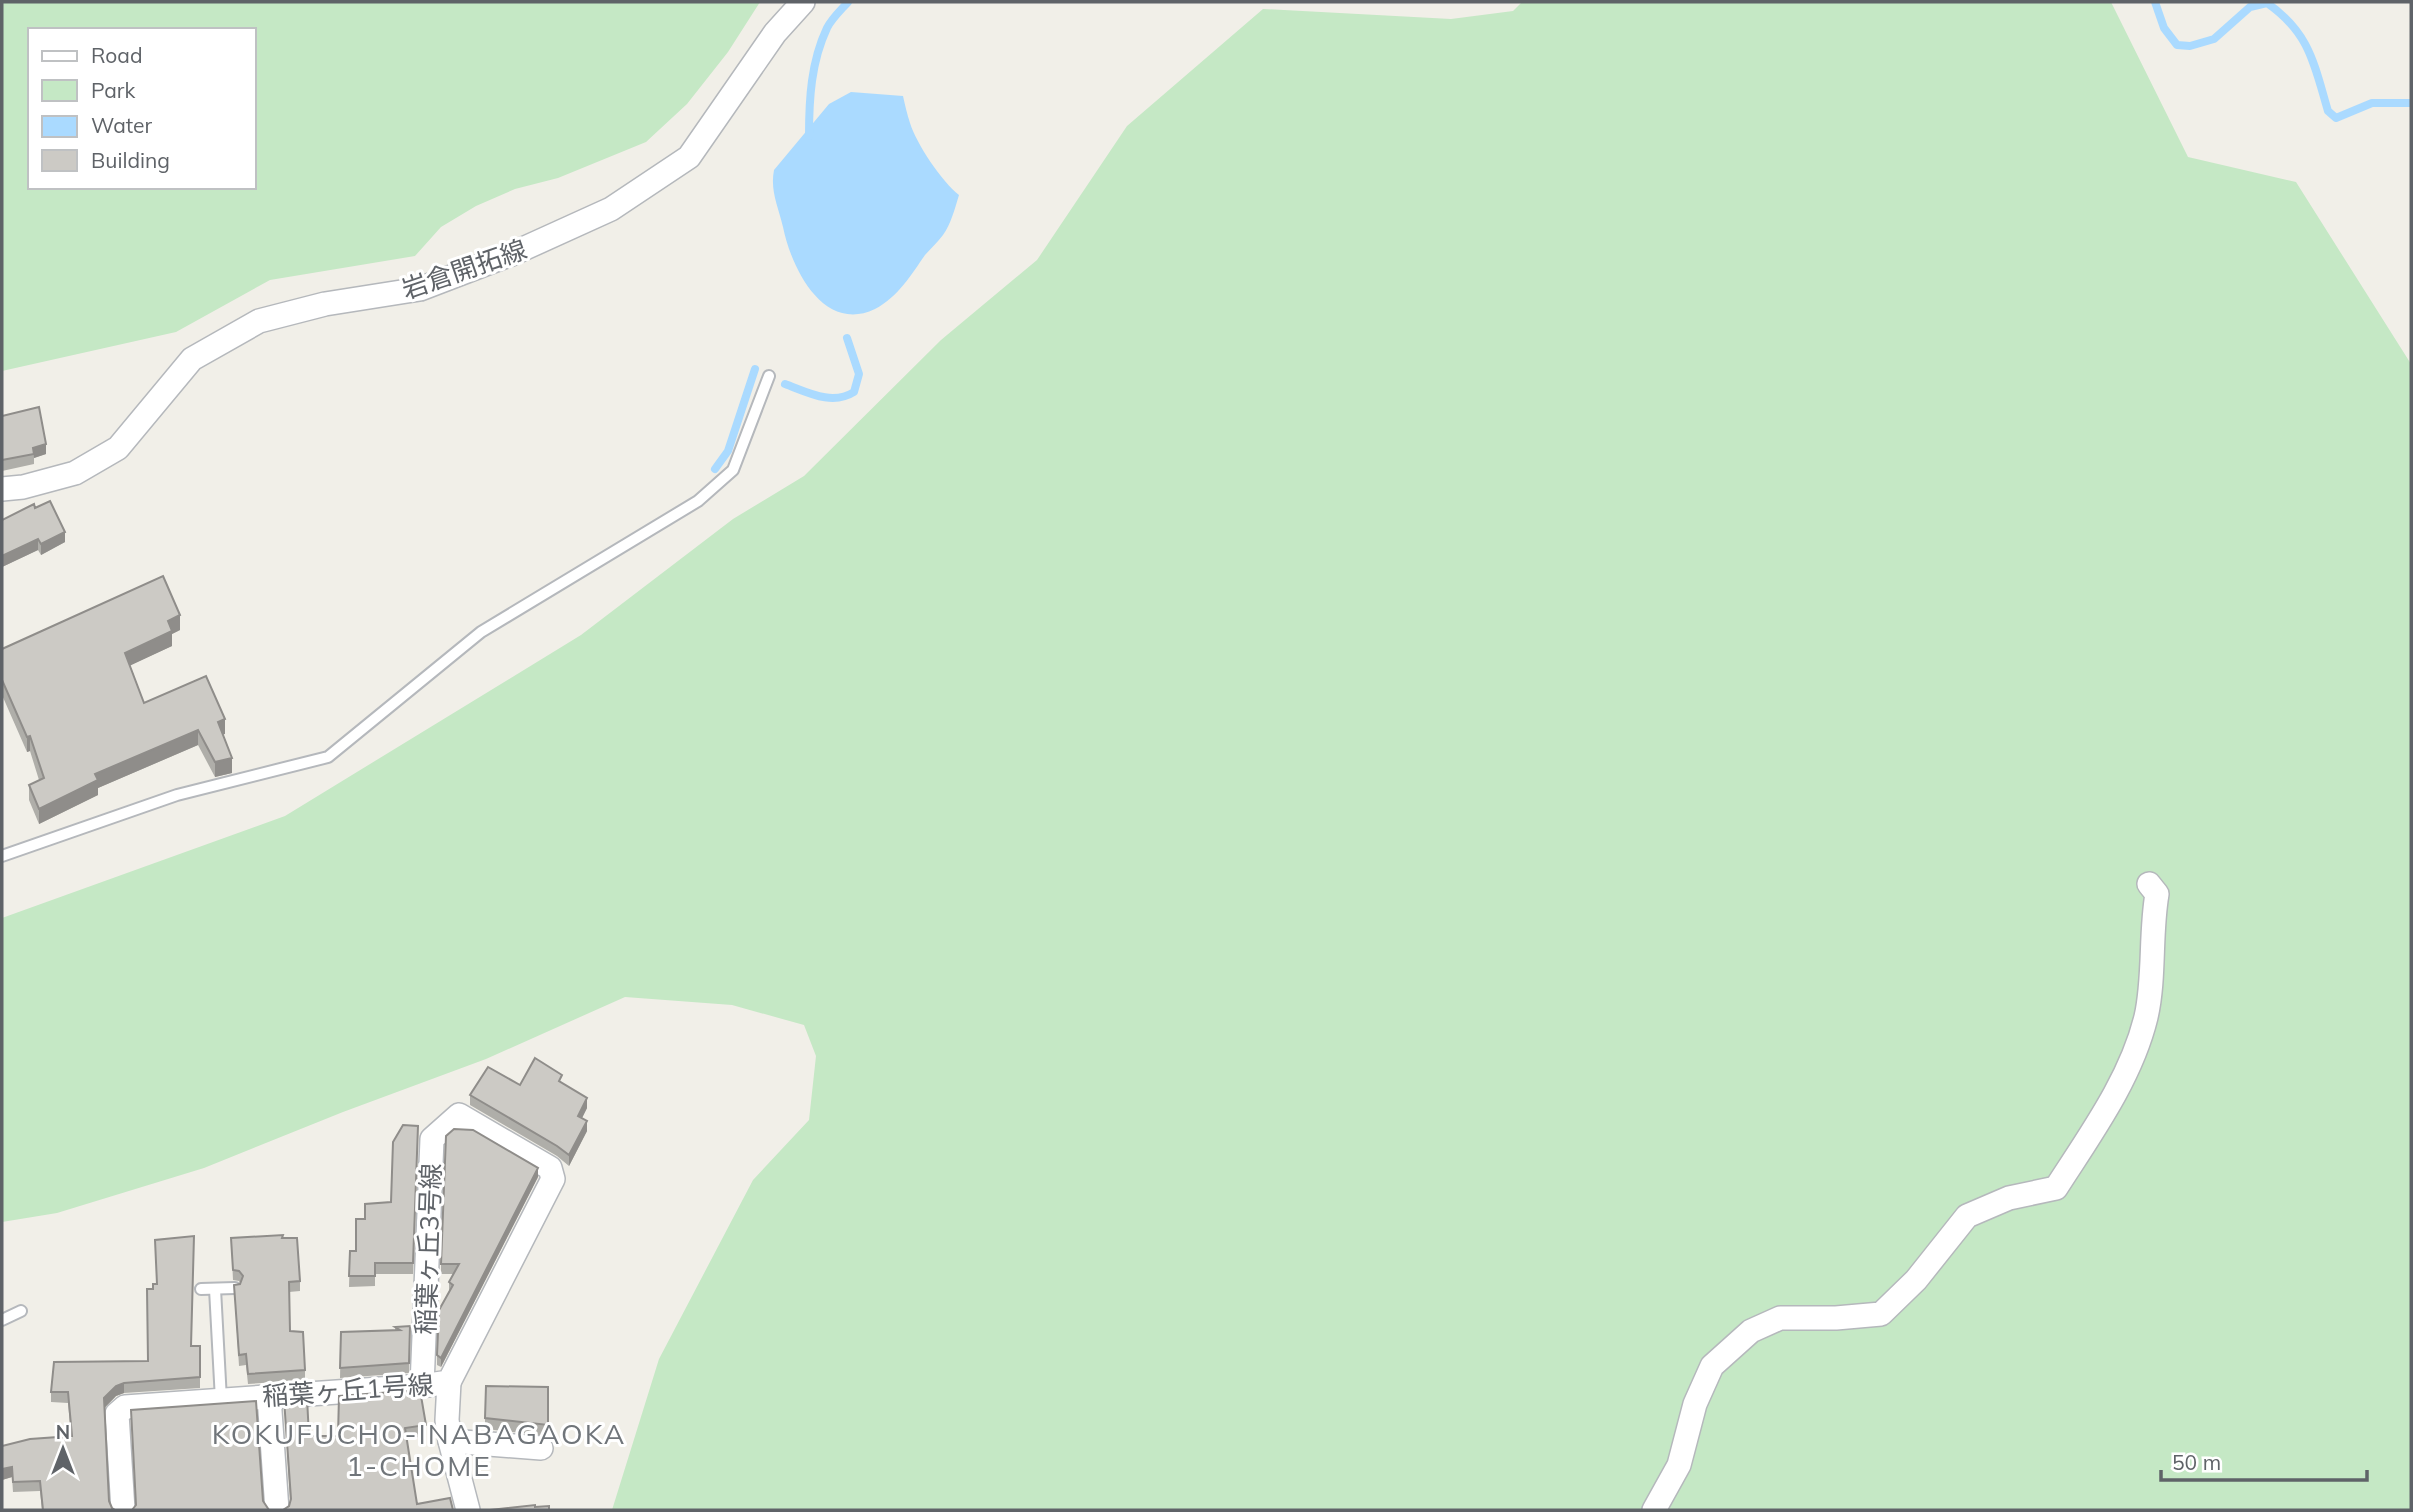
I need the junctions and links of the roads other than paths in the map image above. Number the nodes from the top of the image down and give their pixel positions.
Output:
1 (803, 2) edge
2 (769, 376) dead end
3 (2, 489) edge
4 (2, 856) edge
5 (2149, 884) dead end
6 (523, 1151) joint
7 (235, 1288) edge
8 (201, 1289) dead end
9 (215, 1289) junction
10 (21, 1311) dead end
11 (2, 1320) edge
12 (449, 1382) junction
13 (422, 1386) junction
14 (269, 1397) junction
15 (221, 1400) junction
16 (450, 1441) junction
17 (541, 1448) dead end
18 (122, 1510) edge
19 (277, 1510) edge
20 (468, 1510) edge
21 (1654, 1510) edge

1 - 3 street, 岩倉開拓線
2 - 4 lane
5 - 21 street
6 - 12 street, 稲葉ヶ丘1号線
6 - 13 street, 稲葉ヶ丘3号線
7 - 9 lane
8 - 9 lane
9 - 15 lane
10 - 11 lane
12 - 13 street, 稲葉ヶ丘1号線
12 - 16 street
13 - 14 street, 稲葉ヶ丘1号線
14 - 15 street, 稲葉ヶ丘1号線
14 - 19 street
15 - 18 street, 稲葉ヶ丘1号線
16 - 17 street
16 - 20 street

